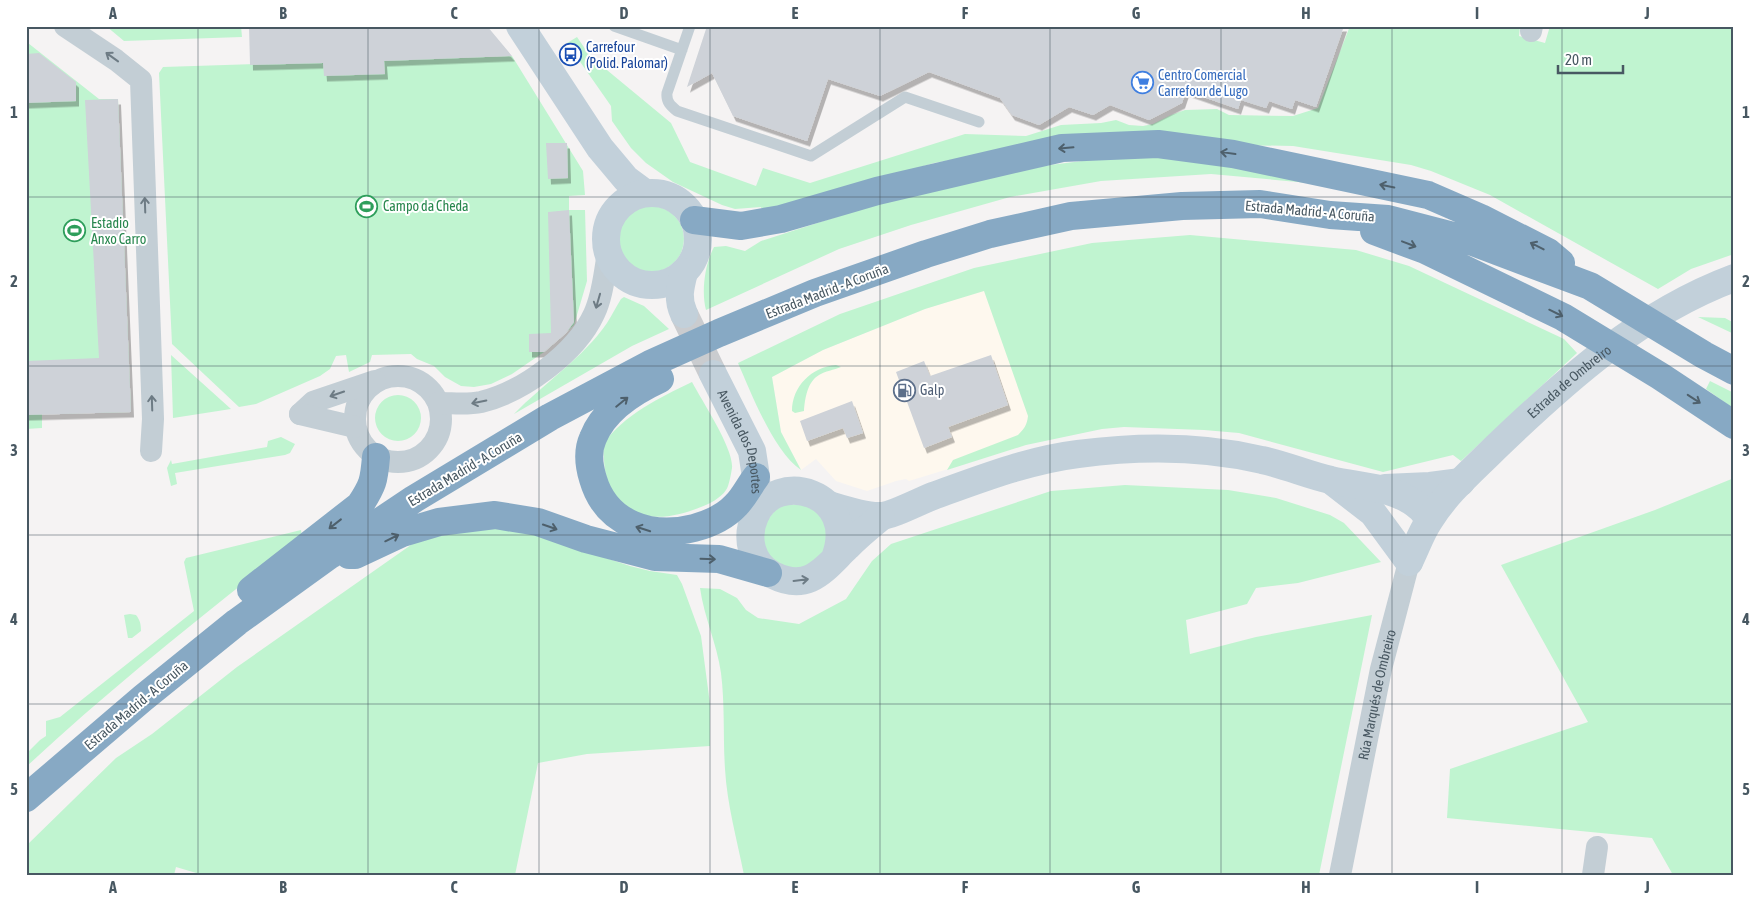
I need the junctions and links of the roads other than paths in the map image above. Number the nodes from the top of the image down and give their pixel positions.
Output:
1 (65, 26) edge
2 (520, 26) edge
3 (614, 26) edge
4 (690, 26) edge
5 (682, 50) junction
6 (979, 122) dead end
7 (600, 148) junction
8 (645, 193) junction
9 (1330, 215) junction
10 (612, 216) junction
11 (694, 220) junction
12 (608, 254) junction
13 (684, 272) junction
14 (1726, 281) edge
15 (644, 285) junction
16 (1590, 286) junction
17 (719, 332) junction
18 (1734, 371) edge
19 (713, 374) tunnel mouth
20 (378, 380) junction
21 (439, 403) junction
22 (1734, 425) edge
23 (356, 427) junction
24 (152, 451) dead end
25 (376, 457) junction
26 (754, 464) junction
27 (1461, 482) junction
28 (794, 490) junction
29 (1377, 501) junction
30 (829, 505) junction
31 (757, 513) junction
32 (882, 517) junction
33 (1427, 524) junction
34 (330, 555) junction
35 (835, 558) junction
36 (1409, 562) junction
37 (768, 573) junction
38 (143, 698) junction
39 (26, 798) edge
40 (1597, 847) dead end
41 (1340, 875) edge
42 (1592, 875) edge

24 -> 1 street
2 - 7 street
3 - 5 lane
4 - 5 lane
5 - 6 lane
7 - 8 street
7 - 10 street
8 - 10 street
8 - 11 street
9 - 16 highway, Estrada Madrid - A Coruña
9 - 17 highway, Estrada Madrid - A Coruña
9 -> 22 highway
10 - 12 street
11 - 13 street
16 -> 11 highway
12 - 15 street
12 -> 21 street
13 - 15 street
13 - 15 street
14 - 27 street, Estrada de Ombreiro
16 - 18 highway, Estrada Madrid - A Coruña
26 -> 17 highway
17 - 34 highway, Estrada Madrid - A Coruña
19 - 26 street, Avenida dos Deportes
20 - 21 street
20 - 23 street
20 -> 23 street
21 - 25 street
23 - 25 street
25 -> 38 highway
26 - 28 street
26 - 31 street, Avenida dos Deportes
27 - 29 street
27 - 33 street, Estrada de Ombreiro
28 - 30 street
28 - 31 street, Avenida dos Deportes
29 - 32 street
29 - 33 street
29 - 36 street
30 - 32 street
30 - 35 street
31 - 37 street, Avenida dos Deportes
32 - 35 street
33 - 36 street, Rúa Marqués de Ombreiro
34 -> 37 highway
34 - 38 highway, Estrada Madrid - A Coruña
37 -> 35 street
36 - 41 street, Rúa Marqués de Ombreiro
38 - 39 highway, Estrada Madrid - A Coruña
40 - 42 street

